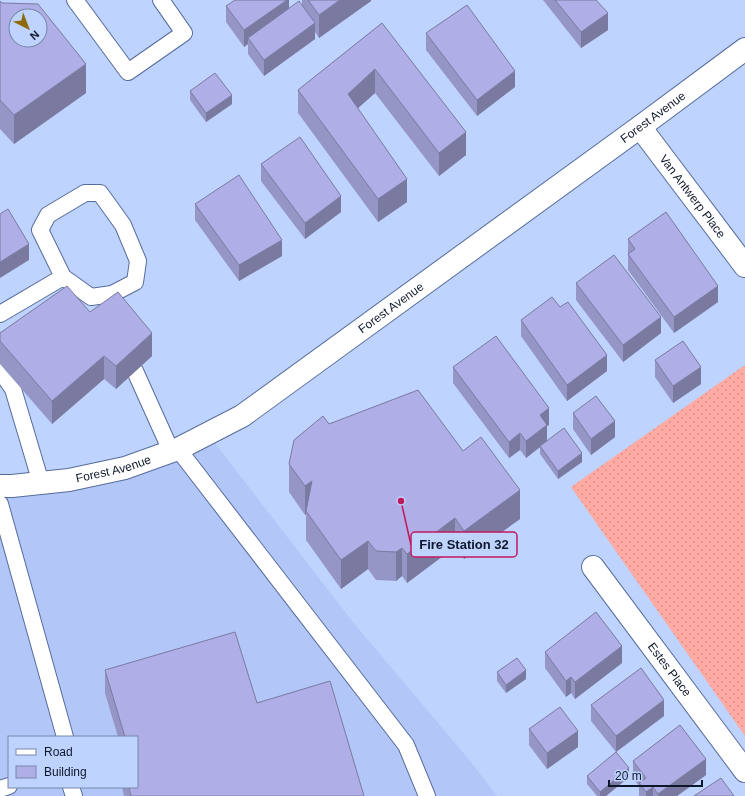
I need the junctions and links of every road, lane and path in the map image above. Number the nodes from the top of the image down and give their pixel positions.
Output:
1 (75, 0) edge
2 (161, 0) edge
3 (745, 49) edge
4 (640, 127) junction
5 (745, 266) edge
6 (63, 277) junction
7 (0, 314) edge
8 (0, 370) edge
9 (135, 371) edge
10 (175, 450) junction
11 (41, 483) junction
12 (0, 486) edge
13 (0, 504) edge
14 (593, 567) dead end
15 (65, 736) edge
16 (745, 771) edge
17 (427, 796) edge

1 - 2 lane
3 - 4 street, Forest Avenue
4 - 5 street, Van Antwerp Place
4 - 10 street, Forest Avenue
6 - 6 lane
6 - 7 lane
8 - 11 lane
9 - 10 lane
10 - 11 street, Forest Avenue
10 - 17 lane
11 - 12 street, Forest Avenue
13 - 15 lane
14 - 16 street, Estes Place

